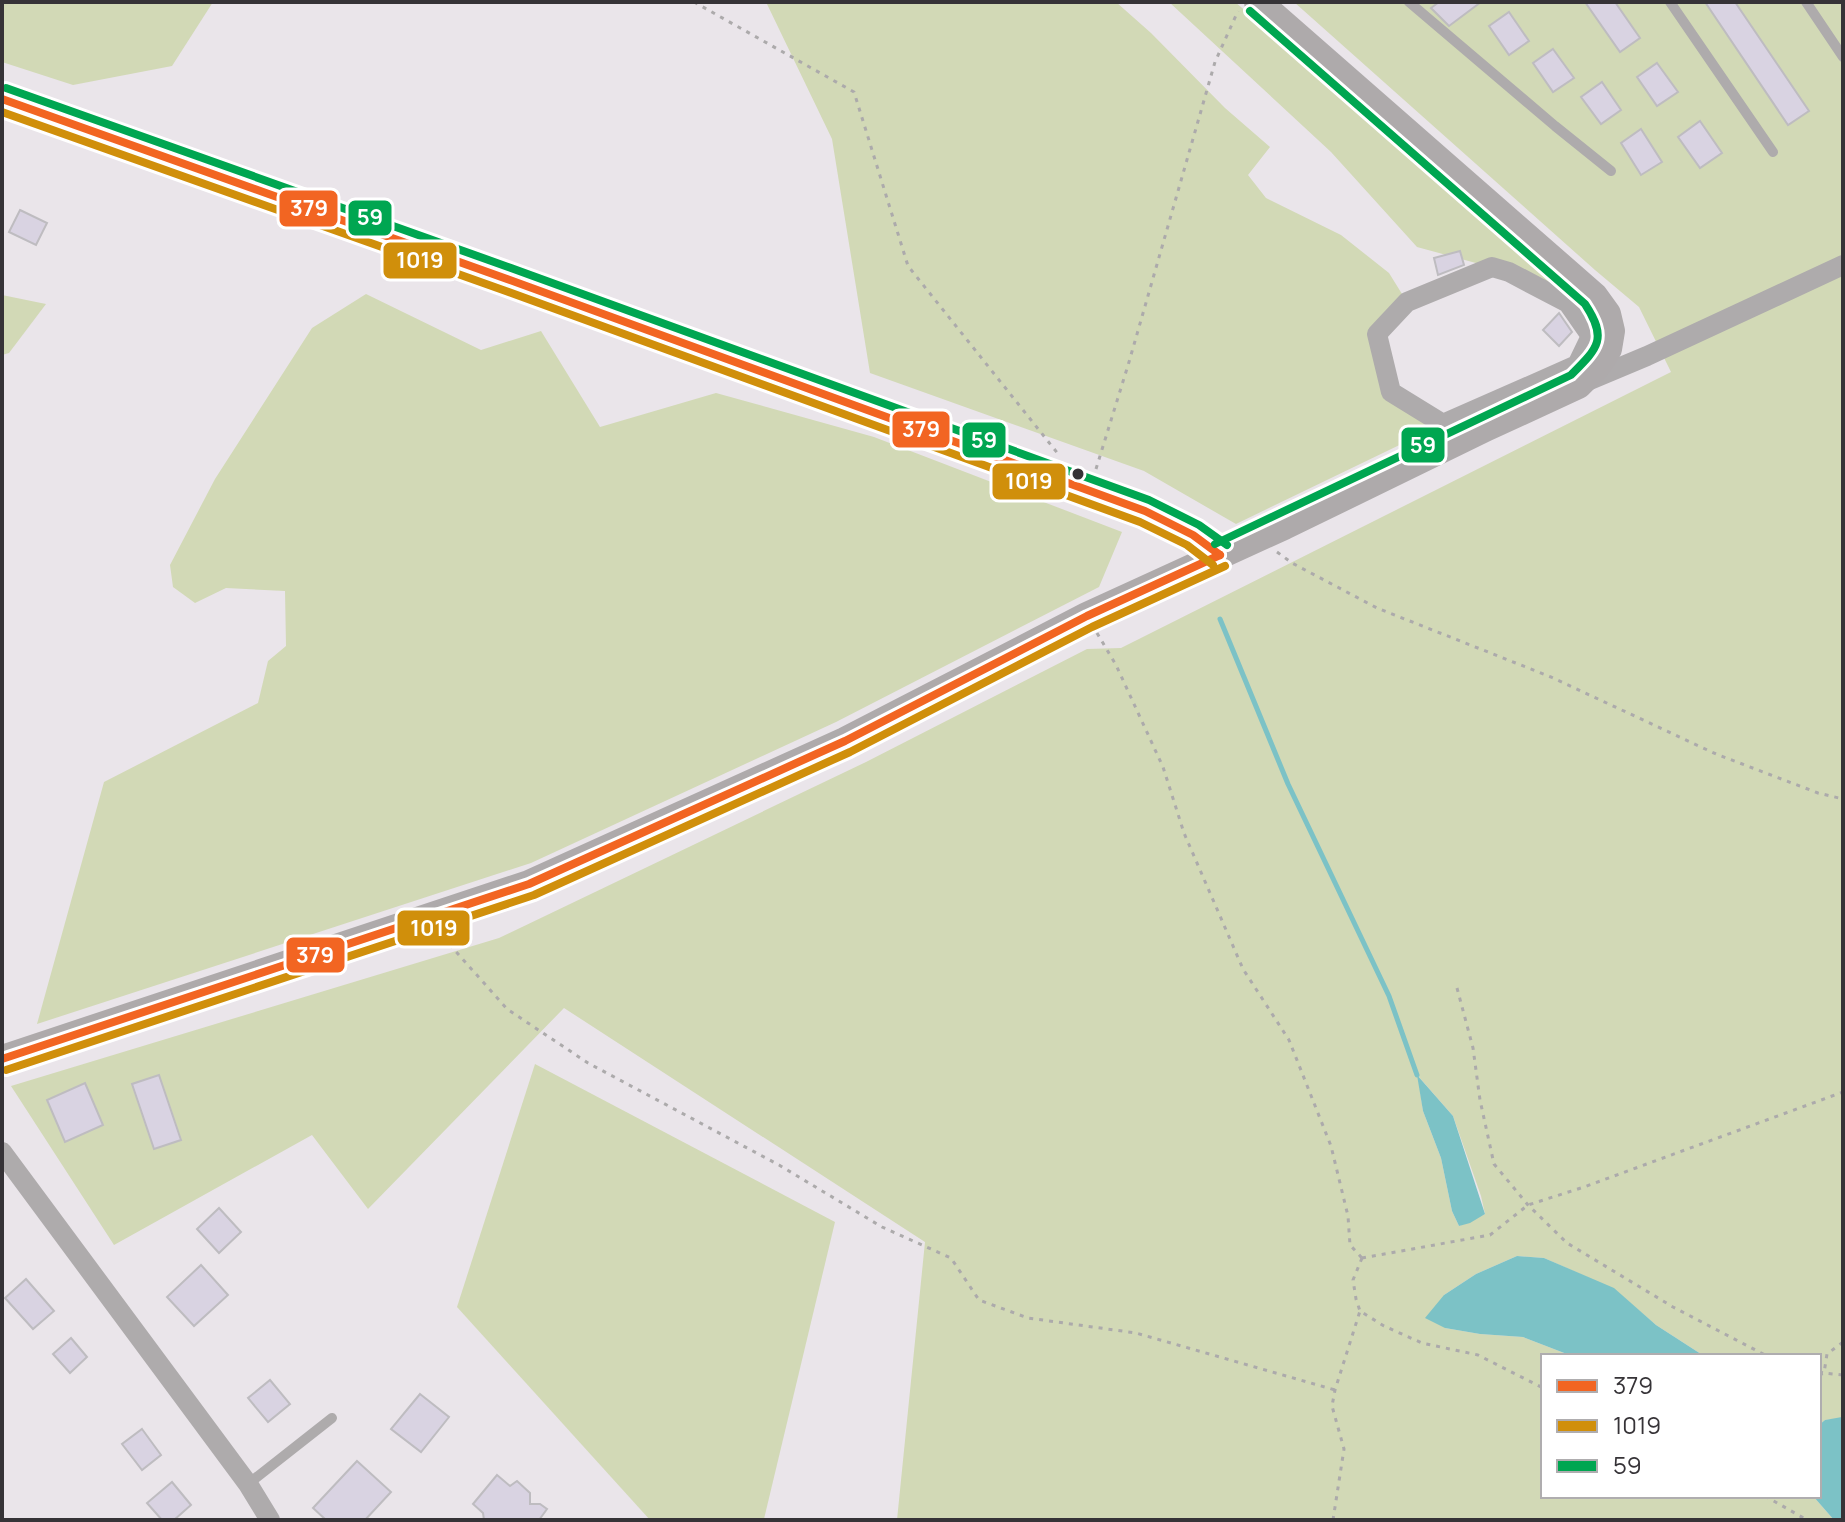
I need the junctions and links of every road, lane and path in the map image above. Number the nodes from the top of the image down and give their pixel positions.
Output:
1 (694, 2) edge
2 (1242, 2) edge
3 (1258, 2) edge
4 (1409, 2) edge
5 (1670, 2) edge
6 (1806, 2) edge
7 (1843, 57) edge
8 (2, 99) edge
9 (1773, 152) dead end
10 (1611, 171) dead end
11 (1843, 265) edge
12 (1591, 336) joint
13 (1578, 385) junction
14 (1060, 456) dead end
15 (1088, 492) junction
16 (1259, 537) junction
17 (1220, 555) junction
18 (1087, 616) junction
19 (1843, 799) edge
20 (426, 918) junction
21 (1457, 988) dead end
22 (2, 1058) edge
23 (1843, 1092) edge
24 (2, 1152) edge
25 (1528, 1205) junction
26 (1362, 1258) junction
27 (1360, 1311) junction
28 (1843, 1342) edge
29 (1763, 1354) edge
30 (1821, 1373) edge
31 (1843, 1375) edge
32 (1541, 1387) edge
33 (1335, 1390) junction
34 (332, 1418) dead end
35 (248, 1484) junction
36 (1768, 1498) edge
37 (270, 1520) edge
38 (1333, 1520) edge
39 (1807, 1520) edge

1 - 14 path
2 - 15 path
3 - 13 main road
4 - 10 lane
5 - 9 lane
6 - 7 lane
8 - 15 main road
11 - 13 street
12 - 12 street
13 - 16 main road
15 - 17 main road
16 - 17 main road
16 - 19 path
17 - 18 main road
18 - 20 main road
18 - 26 path
20 - 22 main road
20 - 33 path
21 - 25 path
23 - 25 path
24 - 35 street
25 - 26 path
25 - 29 path
26 - 27 path
27 - 32 path
27 - 33 path
28 - 30 path
30 - 31 path
33 - 38 path
34 - 35 lane
35 - 37 street
36 - 39 path

